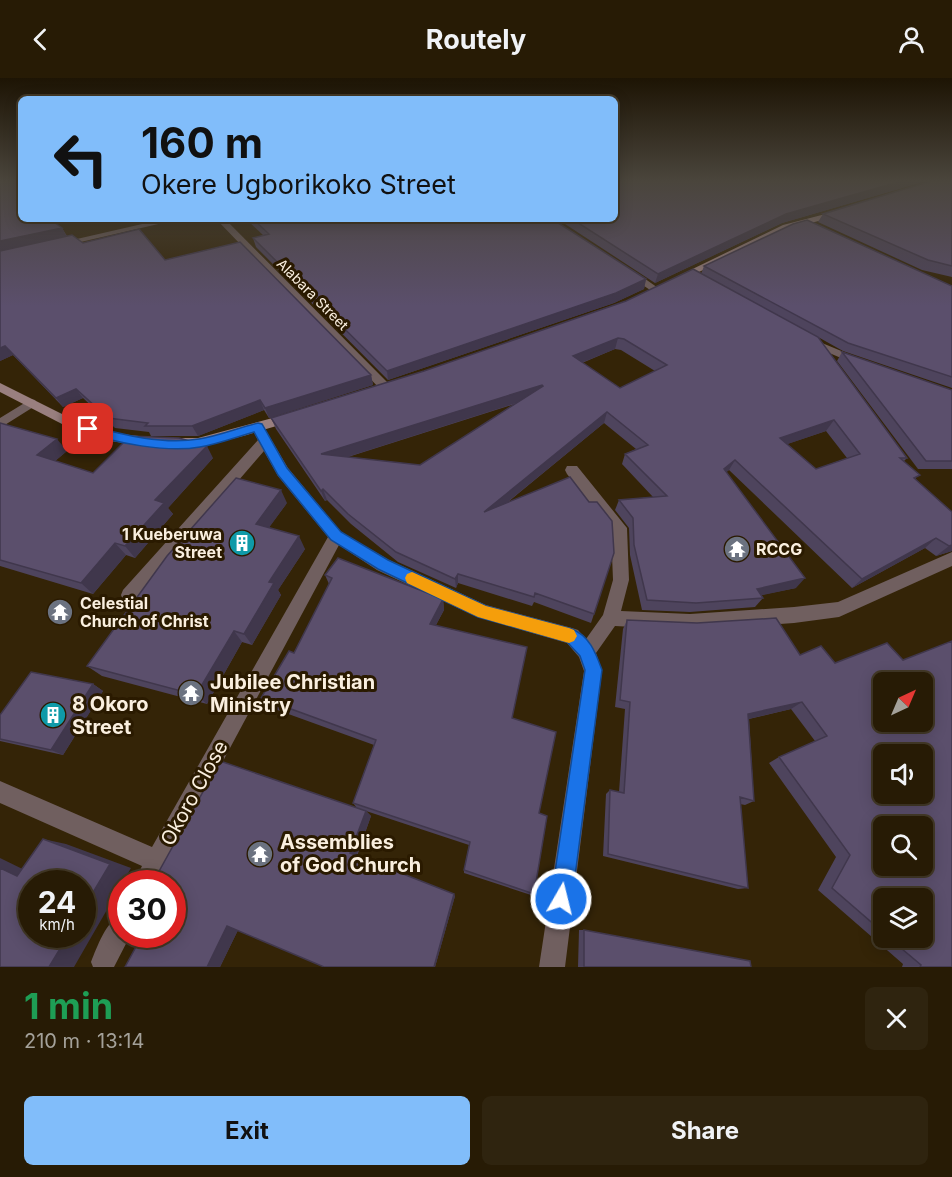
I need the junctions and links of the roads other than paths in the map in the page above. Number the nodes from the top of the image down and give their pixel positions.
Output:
1 (151, 222) edge
2 (223, 222) edge
3 (814, 222) edge
4 (54, 244) edge
5 (617, 264) edge
6 (651, 292) joint
7 (828, 361) edge
8 (869, 365) edge
9 (0, 387) edge
10 (386, 388) edge
11 (32, 403) junction
12 (300, 414) edge
13 (0, 424) edge
14 (262, 434) junction
15 (572, 470) dead end
16 (336, 536) junction
17 (952, 559) edge
18 (129, 595) dead end
19 (611, 618) junction
20 (587, 652) junction
21 (0, 792) edge
22 (157, 861) junction
23 (152, 870) edge
24 (110, 948) edge
25 (103, 962) dead end
26 (552, 967) edge

1 - 4 street
2 - 10 street, Alabara Street
3 - 6 street
5 - 6 street
7 - 8 street
9 - 11 street
11 - 13 street
11 - 14 street
12 - 14 street
14 - 16 street
14 - 18 street
15 - 19 street
16 - 20 street
16 - 22 street, Okoro Close
17 - 19 street
19 - 20 street
20 - 26 street
21 - 22 street, Okoro Close
22 - 23 street, Okoro Close
24 - 25 street

